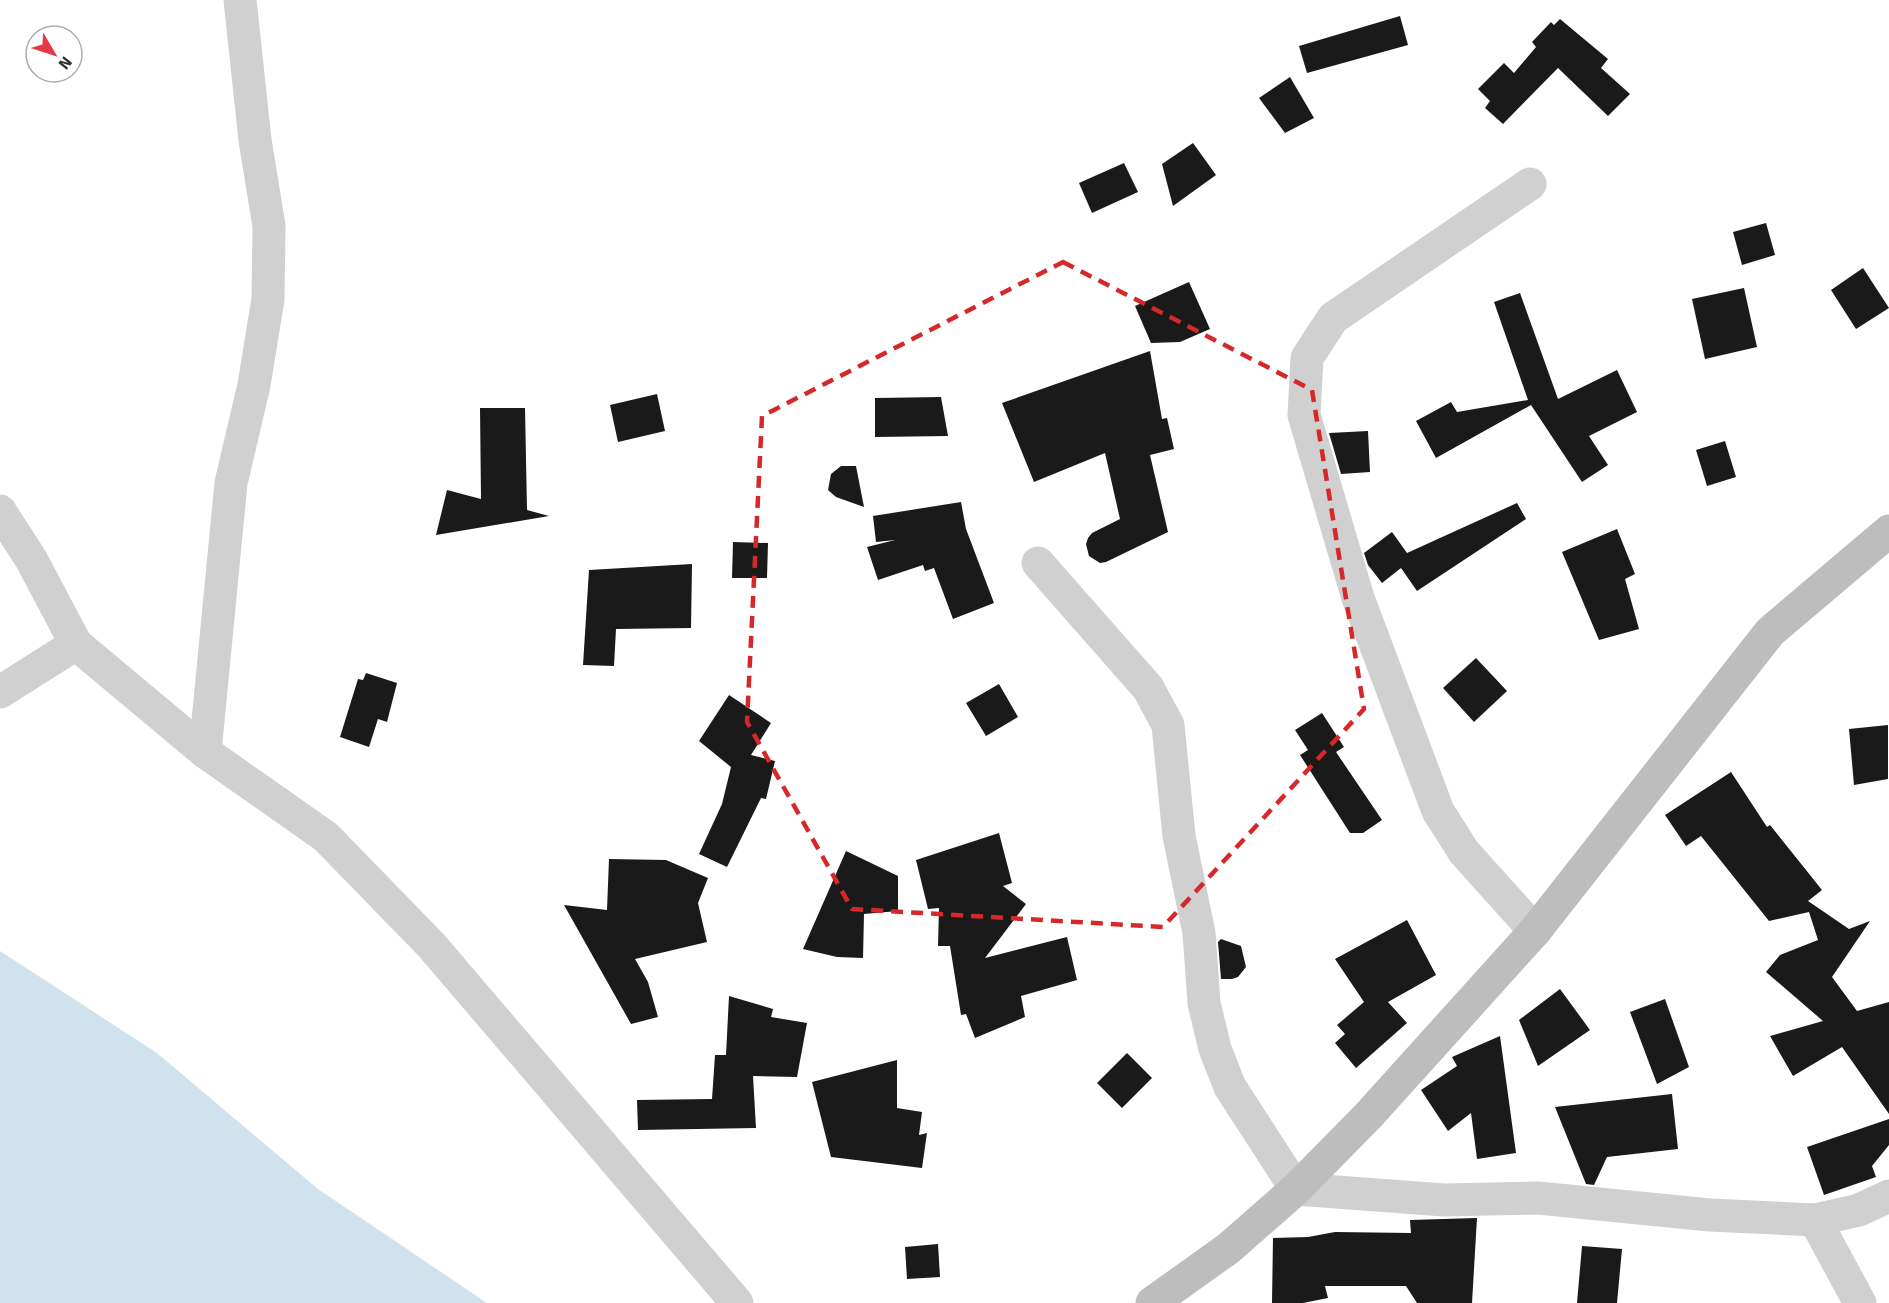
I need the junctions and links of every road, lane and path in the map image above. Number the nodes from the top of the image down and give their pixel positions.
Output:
1 (240, 0) edge
2 (1530, 184) dead end
3 (0, 511) edge
4 (1889, 531) edge
5 (1038, 563) dead end
6 (76, 644) junction
7 (0, 692) edge
8 (205, 752) junction
9 (1535, 931) junction
10 (1296, 1189) junction
11 (1889, 1196) edge
12 (1815, 1220) junction
13 (737, 1303) edge
14 (1152, 1303) edge
15 (1860, 1303) edge

1 - 8 street
2 - 9 street
3 - 6 street
4 - 9 street
5 - 10 street
6 - 7 street
6 - 8 street
8 - 13 street
9 - 10 street
10 - 12 street
10 - 14 street
11 - 12 street
12 - 15 street

